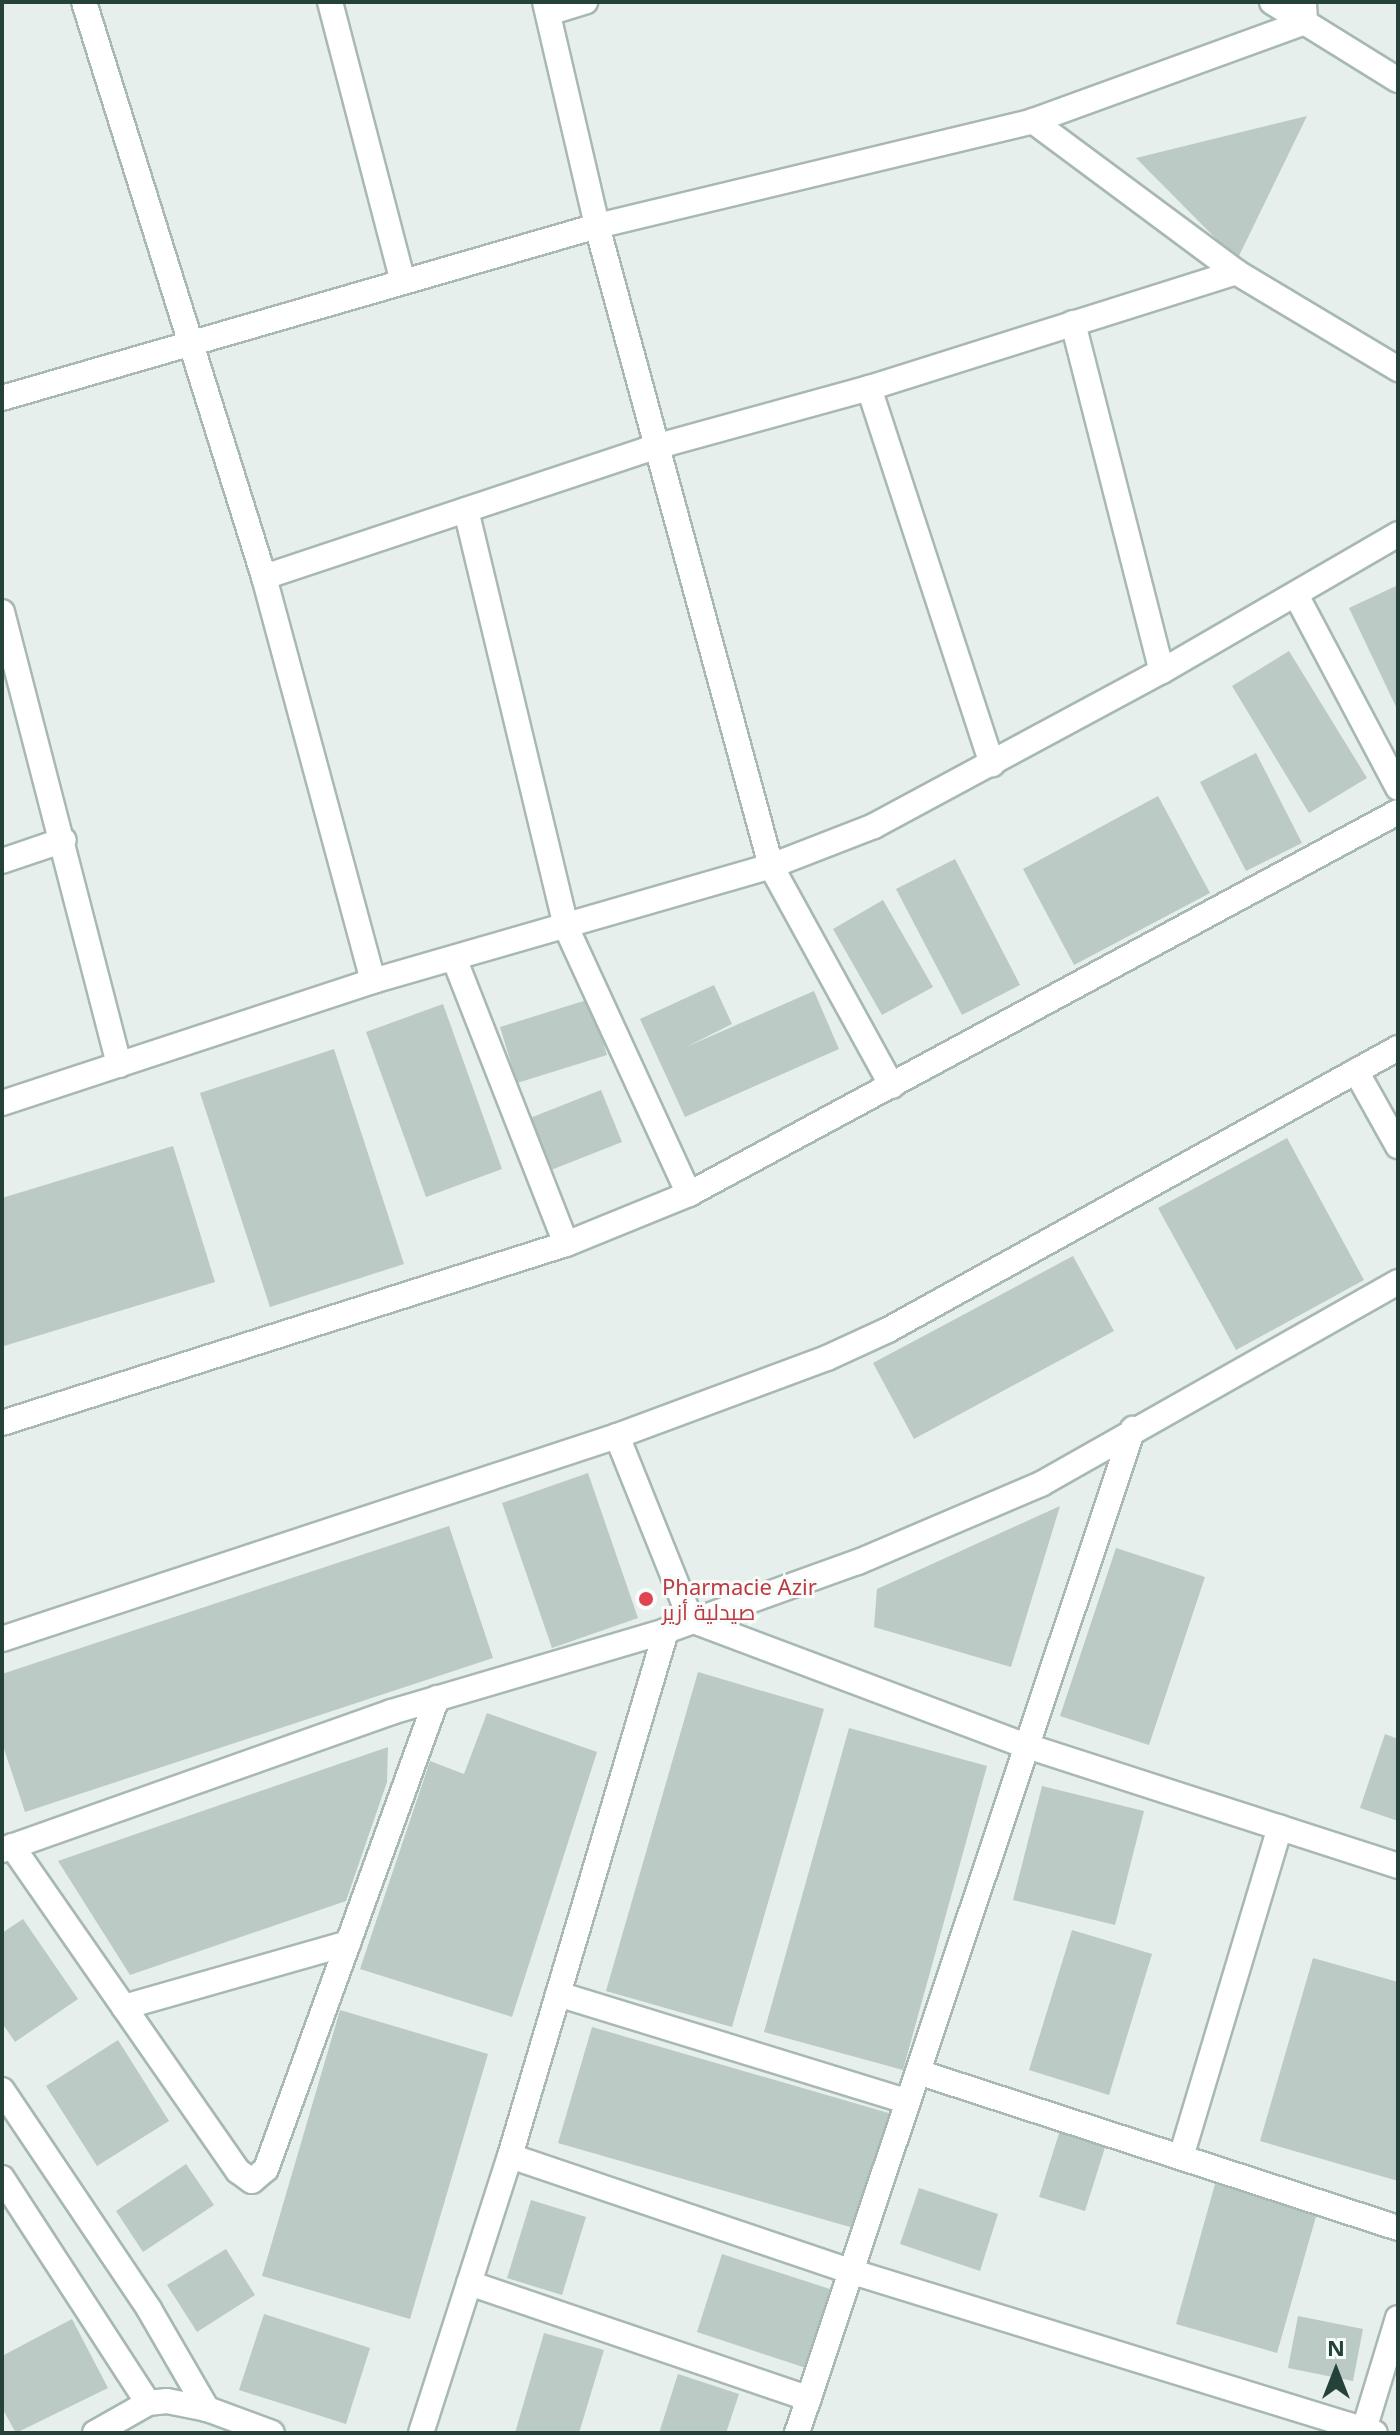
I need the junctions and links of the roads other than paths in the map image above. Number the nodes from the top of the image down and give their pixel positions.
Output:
1 (84, 2) edge
2 (330, 2) edge
3 (585, 2) edge
4 (1272, 2) edge
5 (546, 8) edge
6 (1304, 12) edge
7 (1398, 80) edge
8 (1033, 121) junction
9 (597, 226) junction
10 (1236, 272) junction
11 (403, 282) junction
12 (1073, 323) junction
13 (193, 343) junction
14 (1398, 369) edge
15 (869, 388) junction
16 (2, 398) edge
17 (655, 447) junction
18 (466, 510) junction
19 (1398, 534) edge
20 (264, 577) junction
21 (1296, 595) junction
22 (3, 618) edge
23 (1162, 671) junction
24 (992, 764) junction
25 (1398, 788) edge
26 (1398, 812) edge
27 (64, 840) junction
28 (2, 861) edge
29 (771, 866) junction
30 (566, 927) junction
31 (454, 958) junction
32 (373, 981) junction
33 (1398, 1048) edge
34 (119, 1065) junction
35 (1356, 1071) junction
36 (892, 1086) junction
37 (2, 1103) edge
38 (1398, 1146) edge
39 (689, 1194) junction
40 (566, 1244) junction
41 (1398, 1282) edge
42 (2, 1423) edge
43 (1133, 1429) junction
44 (617, 1436) junction
45 (691, 1620) junction
46 (666, 1631) junction
47 (2, 1639) edge
48 (437, 1698) junction
49 (1024, 1745) junction
50 (1280, 1828) junction
51 (7, 1848) edge
52 (1398, 1866) edge
53 (348, 1943) junction
54 (558, 1994) junction
55 (124, 2007) junction
56 (918, 2072) junction
57 (2, 2090) edge
58 (908, 2102) junction
59 (510, 2156) junction
60 (1181, 2157) junction
61 (2, 2178) edge
62 (1398, 2228) edge
63 (853, 2272) junction
64 (469, 2283) junction
65 (1398, 2318) edge
66 (809, 2399) junction
67 (148, 2403) junction
68 (207, 2409) junction
69 (1367, 2432) edge
70 (95, 2433) edge
71 (272, 2433) edge
72 (421, 2433) edge
73 (797, 2433) edge

1 - 13 street
2 - 11 street
3 - 5 street
4 - 6 street
5 - 9 street
6 - 7 street
6 - 8 street
8 - 9 street
8 - 10 street
9 - 11 street
9 - 17 street
10 - 12 street
10 - 14 street
11 - 13 street
12 - 15 street
12 - 23 street
13 - 16 street
13 - 20 street
15 - 17 street
15 - 24 street
17 - 18 street
17 - 29 street
18 - 20 street
18 - 30 street
19 - 21 street
20 - 32 street
21 - 23 street
21 - 25 street
22 - 27 street
23 - 24 street
24 - 29 street
26 - 36 street
27 - 28 street
27 - 34 street
29 - 30 street
29 - 36 street
30 - 31 street
30 - 39 street
31 - 32 street
31 - 40 street
32 - 34 street
33 - 35 street
34 - 37 street
35 - 38 street
35 - 44 street
36 - 39 street
39 - 40 street
40 - 42 street
41 - 43 street
43 - 45 street
43 - 49 street
44 - 45 street
44 - 47 street
45 - 46 street
45 - 49 street
46 - 48 street
46 - 54 street
48 - 51 street
48 - 53 street
49 - 50 street
49 - 56 street
50 - 52 street
50 - 60 street
51 - 55 street
53 - 55 street
53 - 55 street
54 - 58 street
54 - 59 street
56 - 58 street
56 - 60 street
57 - 68 street
58 - 63 street
59 - 63 street
59 - 64 street
60 - 62 street
61 - 67 street
63 - 66 street
63 - 69 street
64 - 66 street
64 - 72 street
65 - 69 street
66 - 73 street
67 - 68 street
67 - 70 street
68 - 71 street

